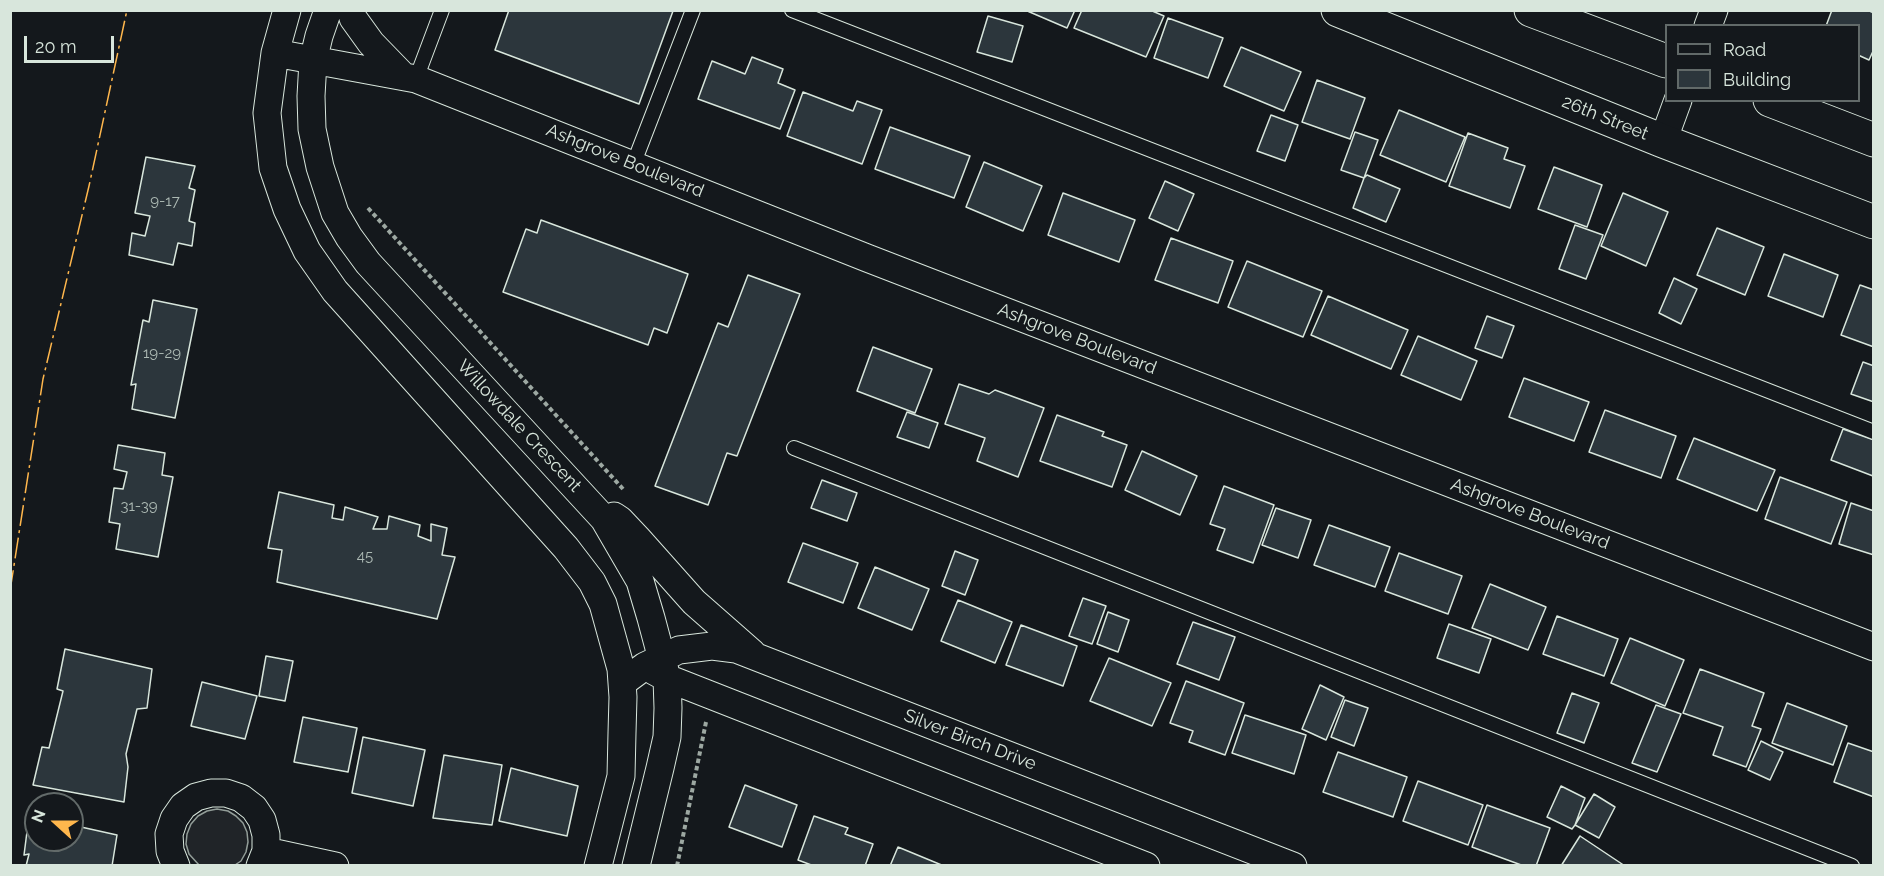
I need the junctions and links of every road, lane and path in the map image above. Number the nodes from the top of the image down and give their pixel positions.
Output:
1 (287, 10) edge
2 (328, 10) edge
3 (351, 10) edge
4 (442, 10) edge
5 (693, 10) edge
6 (792, 10) edge
7 (1338, 10) edge
8 (1531, 10) edge
9 (275, 53) junction
10 (313, 61) junction
11 (1665, 61) edge
12 (410, 78) junction
13 (1677, 102) edge
14 (1775, 102) edge
15 (1874, 140) edge
16 (1663, 141) junction
17 (633, 165) junction
18 (1874, 222) edge
19 (1874, 432) edge
20 (794, 448) dead end
21 (586, 498) junction
22 (612, 632) junction
23 (1874, 647) edge
24 (755, 656) junction
25 (658, 667) junction
26 (622, 682) junction
27 (263, 858) edge
28 (176, 866) edge
29 (335, 866) edge
30 (598, 866) edge
31 (636, 866) edge
32 (1146, 866) edge
33 (1293, 866) edge
34 (1852, 866) edge

1 - 9 street
2 - 10 street, Willowdale Crescent
3 - 12 street
4 - 12 lane
5 - 17 lane
6 - 19 lane
7 - 16 street, 26th Street
8 - 11 street
9 - 10 street, Ashgrove Boulevard
9 - 22 street
10 - 12 street, Ashgrove Boulevard
10 - 21 street, Willowdale Crescent
12 - 17 street, Ashgrove Boulevard
13 - 16 street
14 - 15 street
16 - 18 street, 26th Street
17 - 23 street, Ashgrove Boulevard
20 - 34 lane
21 - 24 street
21 - 25 street, Willowdale Crescent
22 - 25 street
22 - 26 street
24 - 25 street, Silver Birch Drive
24 - 33 street, Silver Birch Drive
25 - 26 street, Silver Birch Drive
25 - 31 street, Willowdale Crescent
25 - 32 street
26 - 30 street
27 - 28 street
27 - 29 street

